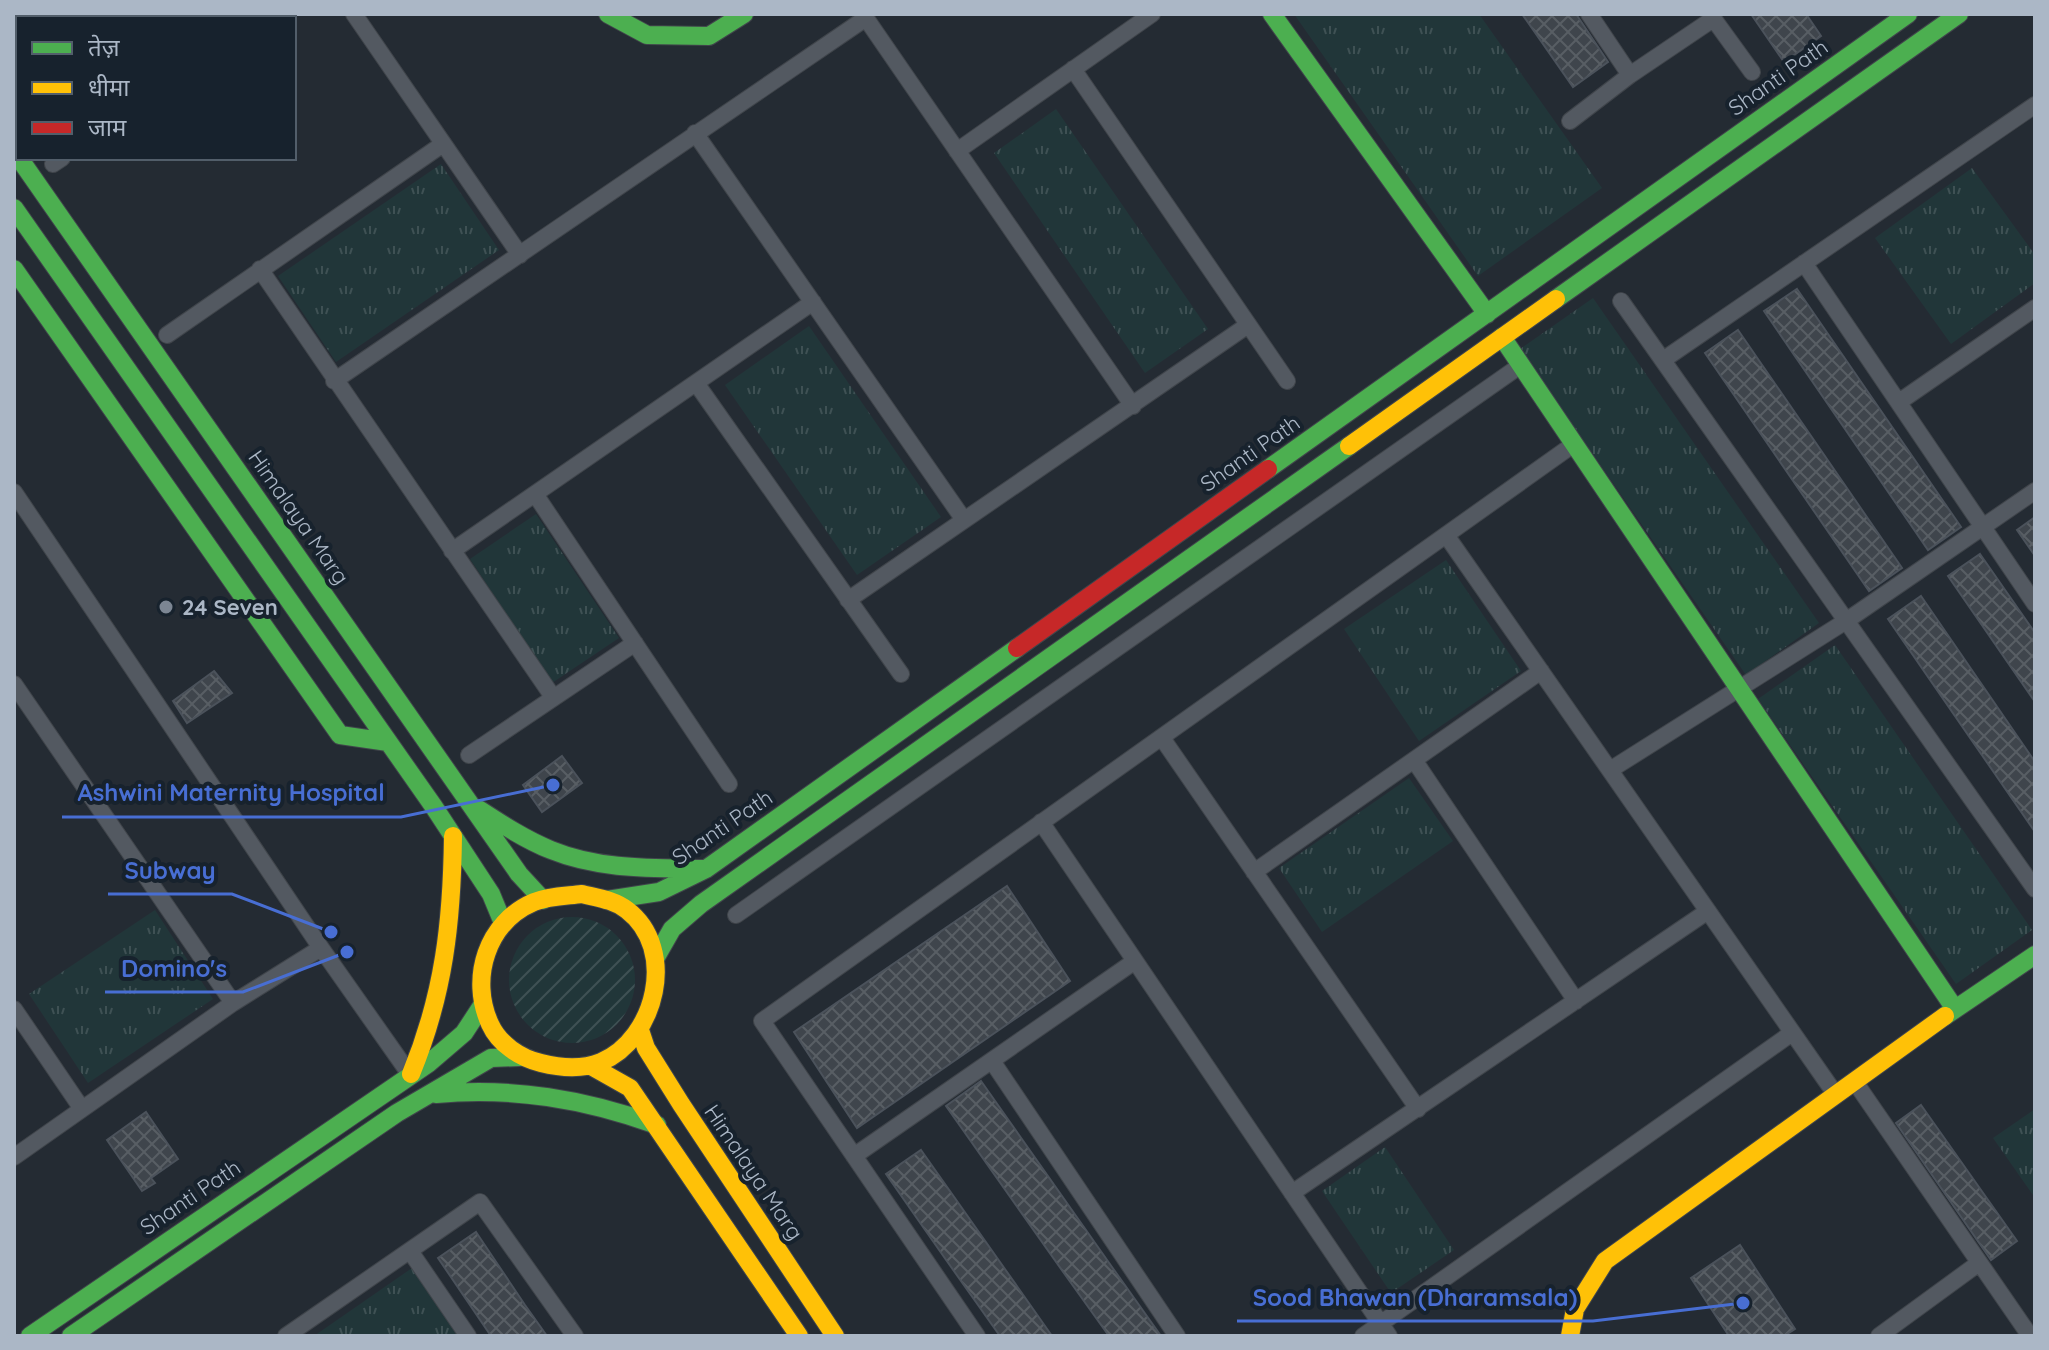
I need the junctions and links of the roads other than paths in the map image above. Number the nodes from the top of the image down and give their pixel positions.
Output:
1 (354, 14) edge
2 (608, 14) edge
3 (744, 14) edge
4 (1152, 14) edge
5 (1272, 14) edge
6 (1589, 14) edge
7 (1908, 14) edge
8 (1959, 14) edge
9 (864, 16) edge
10 (1711, 17) edge
11 (1073, 69) junction
12 (1752, 72) dead end
13 (1630, 75) junction
14 (2035, 105) edge
15 (1570, 121) dead end
16 (695, 133) junction
17 (443, 144) junction
18 (957, 151) junction
19 (20, 160) edge
20 (14, 208) edge
21 (520, 255) junction
22 (1804, 263) junction
23 (14, 269) edge
24 (260, 269) junction
25 (1621, 301) dead end
26 (813, 302) junction
27 (2035, 308) edge
28 (1487, 314) junction
29 (1248, 325) junction
30 (167, 335) dead end
31 (1502, 337) junction
32 (1663, 360) junction
33 (1521, 365) junction
34 (334, 381) junction
35 (1287, 381) dead end
36 (696, 383) junction
37 (1899, 402) junction
38 (1133, 406) junction
39 (1574, 444) junction
40 (2035, 491) edge
41 (14, 492) edge
42 (535, 494) junction
43 (964, 520) junction
44 (1983, 527) junction
45 (1446, 535) junction
46 (452, 551) junction
47 (848, 600) junction
48 (2035, 604) edge
49 (1846, 621) junction
50 (635, 643) junction
51 (1541, 671) junction
52 (901, 674) dead end
53 (14, 684) edge
54 (1741, 688) junction
55 (553, 697) junction
56 (1162, 738) junction
57 (388, 742) junction
58 (469, 755) dead end
59 (1414, 760) junction
60 (1610, 770) junction
61 (729, 784) dead end
62 (469, 803) junction
63 (1041, 822) junction
64 (453, 836) junction
65 (706, 869) junction
66 (1254, 872) junction
67 (2035, 889) edge
68 (543, 900) junction
69 (607, 900) junction
70 (1708, 911) junction
71 (736, 915) dead end
72 (503, 923) junction
73 (321, 948) junction
74 (2035, 955) edge
75 (656, 957) junction
76 (1135, 961) junction
77 (1576, 1001) junction
78 (233, 1003) junction
79 (483, 1004) junction
80 (14, 1009) edge
81 (1955, 1009) junction
82 (640, 1030) junction
83 (1792, 1033) junction
84 (520, 1057) junction
85 (992, 1061) junction
86 (591, 1066) junction
87 (411, 1076) junction
88 (1855, 1082) junction
89 (1836, 1095) junction
90 (426, 1096) junction
91 (82, 1109) junction
92 (1418, 1109) junction
93 (658, 1126) junction
94 (854, 1156) junction
95 (14, 1157) edge
96 (1292, 1193) junction
97 (410, 1251) junction
98 (1979, 1263) junction
99 (1384, 1330) edge
100 (30, 1336) edge
101 (71, 1336) edge
102 (286, 1336) edge
103 (468, 1336) edge
104 (575, 1336) edge
105 (799, 1336) edge
106 (835, 1336) edge
107 (977, 1336) edge
108 (1177, 1336) edge
109 (1363, 1336) edge
110 (1570, 1336) edge
111 (1879, 1336) edge
112 (2030, 1336) edge

1 - 17 street
2 - 3 main road
4 - 11 street
5 - 28 main road
6 - 13 street
7 - 28 main road, Shanti Path
8 - 31 main road
9 - 16 street
9 - 18 street
10 - 12 street
10 - 13 street
11 - 18 street
11 - 29 street
13 - 15 street
14 - 22 street
16 - 21 street
16 - 26 street
17 - 21 street
17 - 24 street
18 - 38 street
19 - 62 main road, Himalaya Marg
20 - 57 main road
21 - 34 street
22 - 32 street
22 - 37 street
23 - 57 main road
24 - 30 street
24 - 34 street
25 - 32 street
26 - 36 street
26 - 43 street
27 - 37 street
28 - 65 main road, Shanti Path
29 - 35 street
29 - 38 street
31 - 33 main road
31 - 75 main road
32 - 49 street
33 - 39 main road
33 - 71 street
34 - 46 street
36 - 42 street
36 - 47 street
37 - 44 street
38 - 43 street
39 - 45 street
39 - 54 main road
40 - 44 street
41 - 73 street
42 - 46 street
42 - 50 street
43 - 47 street
44 - 48 street
44 - 49 street
45 - 51 street
45 - 56 street
46 - 55 street
47 - 52 street
49 - 54 street
49 - 67 street
50 - 55 street
50 - 61 street
51 - 59 street
51 - 60 street
53 - 78 street
54 - 60 street
54 - 81 main road
55 - 58 street
56 - 63 street
56 - 66 street
57 - 64 main road
59 - 66 street
59 - 77 street
60 - 70 street
62 - 65 main road
62 - 68 main road, Himalaya Marg
63 - 76 street
63 - 94 street
64 - 72 main road
64 - 87 main road
65 - 69 main road, Shanti Path
66 - 92 street
68 - 69 main road
68 - 72 main road
69 - 75 main road
70 - 77 street
70 - 83 street
72 - 79 main road
73 - 78 street
73 - 87 street
74 - 81 main road
75 - 82 main road
76 - 85 street
76 - 96 street
77 - 92 street
78 - 91 street
79 - 84 main road
79 - 87 main road, Shanti Path
80 - 91 street
81 - 88 main road
82 - 86 main road
82 - 106 main road, Himalaya Marg
83 - 89 street
83 - 99 street
84 - 86 main road
84 - 90 main road
85 - 94 street
85 - 108 street
86 - 93 main road
87 - 100 main road, Shanti Path
88 - 89 main road
88 - 98 street
89 - 110 main road
90 - 93 main road
90 - 101 main road
91 - 95 street
92 - 96 street
93 - 105 main road
94 - 107 street
96 - 99 street
97 - 102 street
97 - 103 street
97 - 104 street
98 - 111 street
98 - 112 street
99 - 109 street

